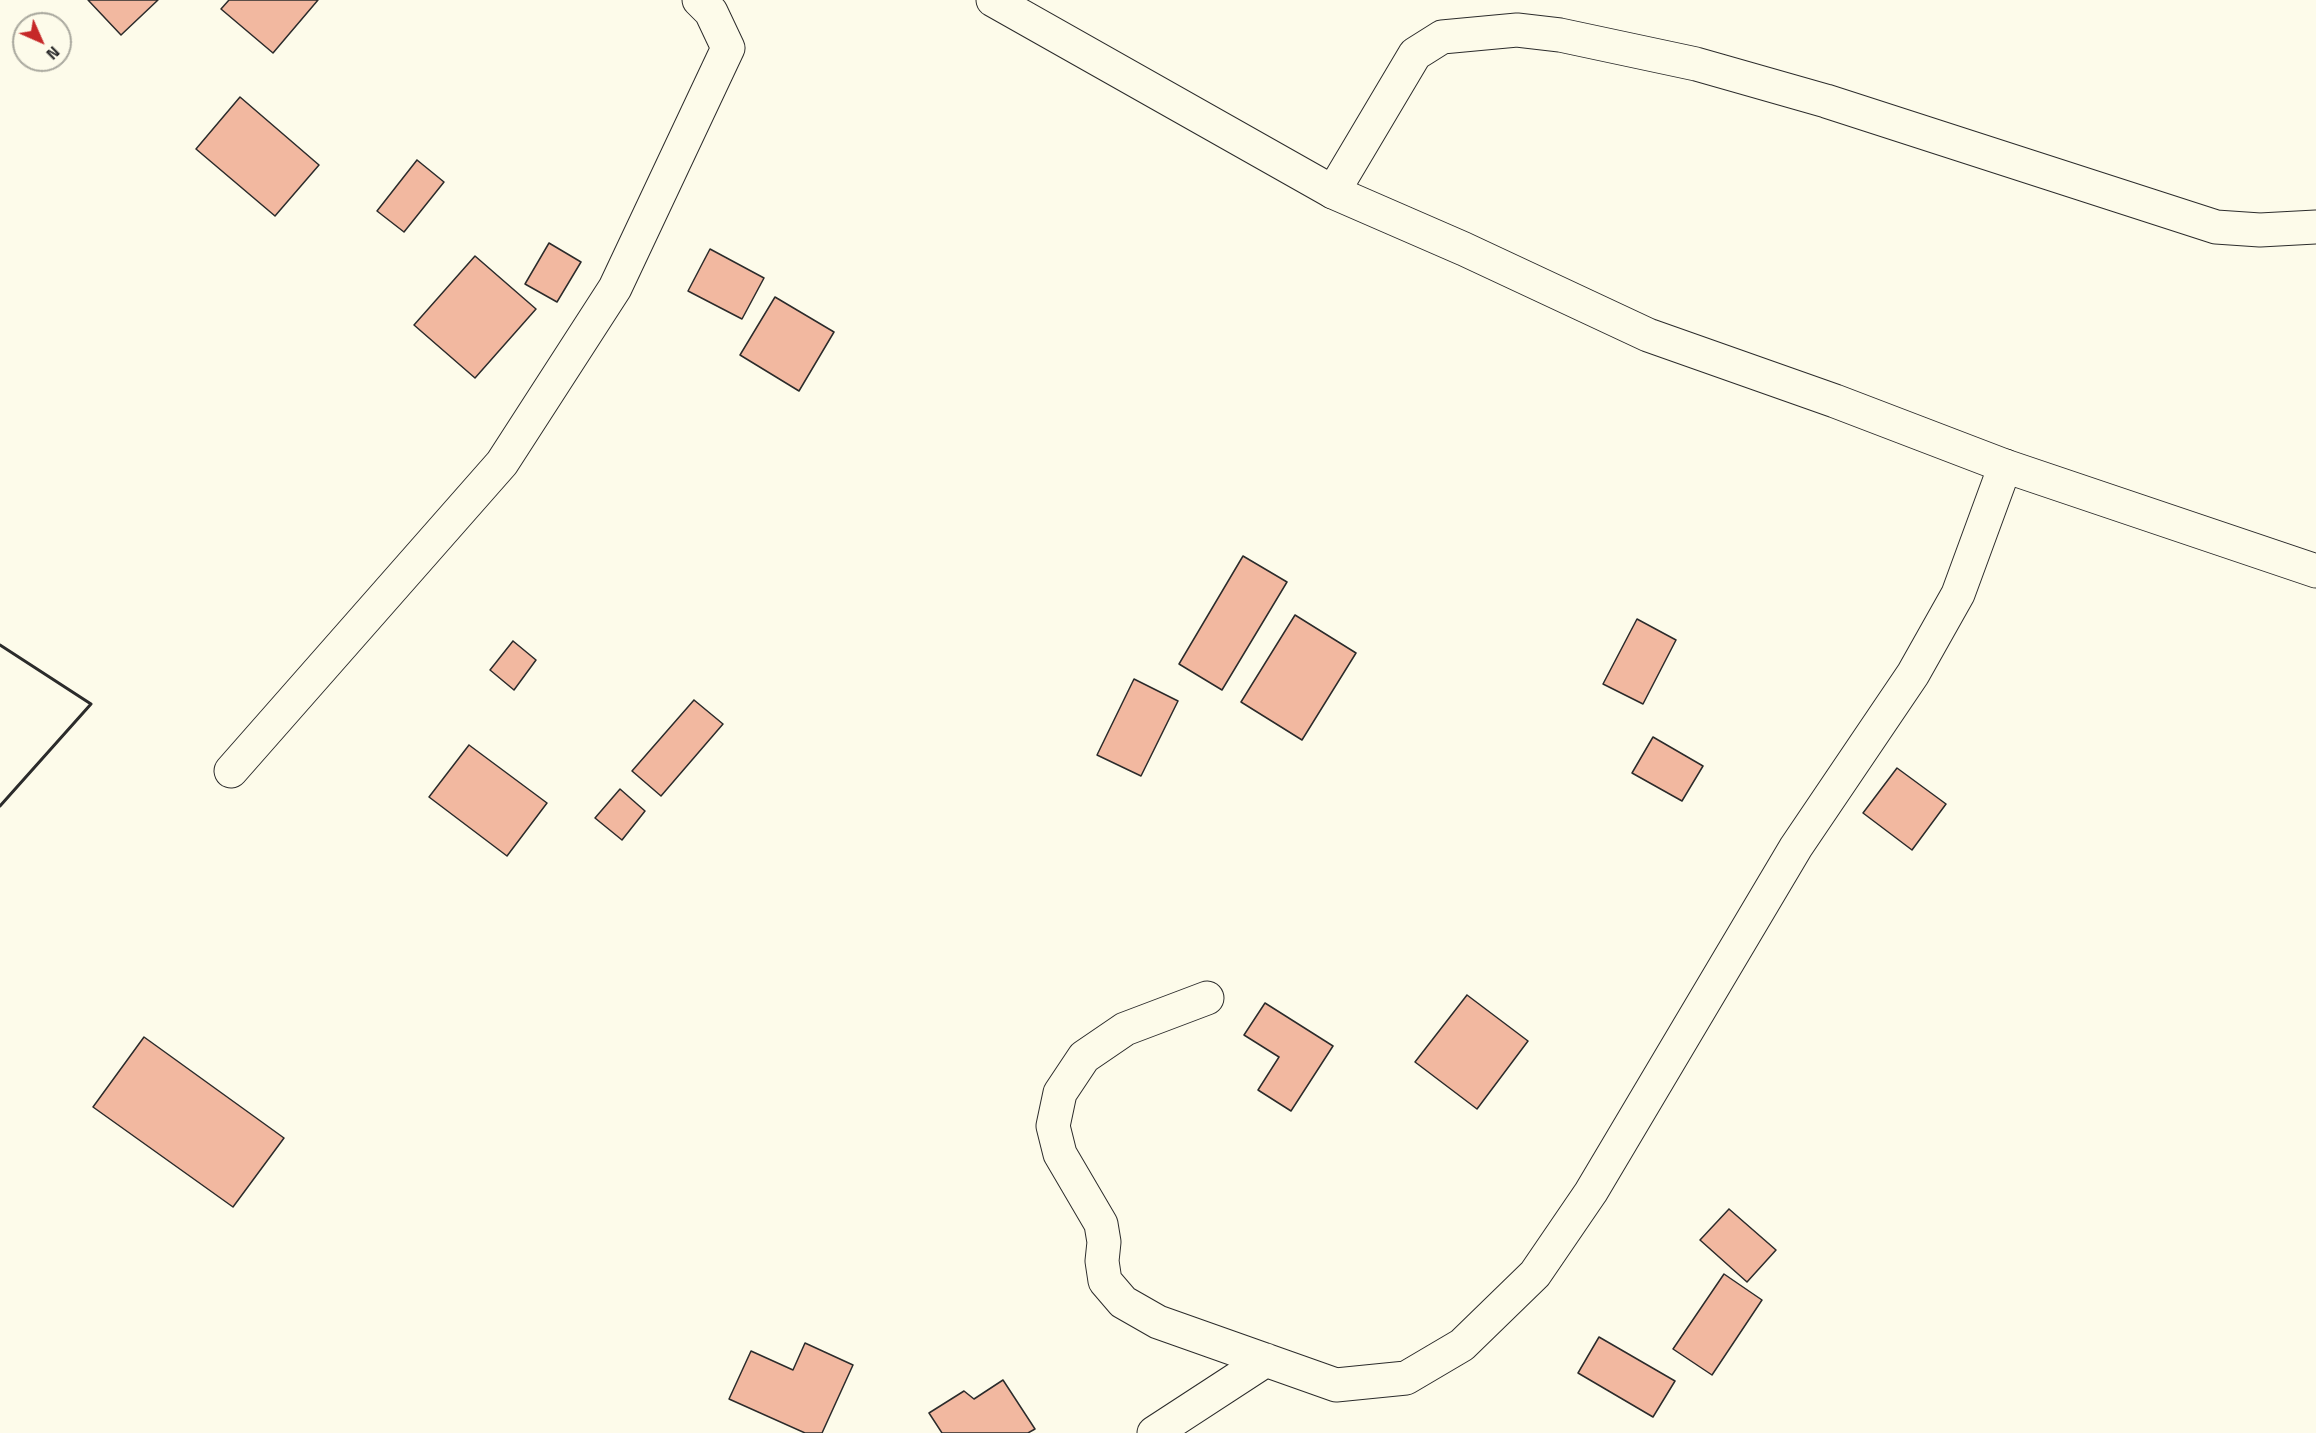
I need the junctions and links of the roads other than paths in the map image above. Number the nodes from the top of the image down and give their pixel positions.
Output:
1 (699, 0) edge
2 (993, 0) edge
3 (1333, 192) junction
4 (2316, 227) edge
5 (2005, 466) junction
6 (2316, 572) edge
7 (231, 771) dead end
8 (1207, 998) dead end
9 (1266, 1360) junction
10 (1154, 1433) edge

1 - 7 street
2 - 3 street
3 - 4 street
3 - 5 street
5 - 6 street
5 - 9 street
8 - 9 street
9 - 10 street

